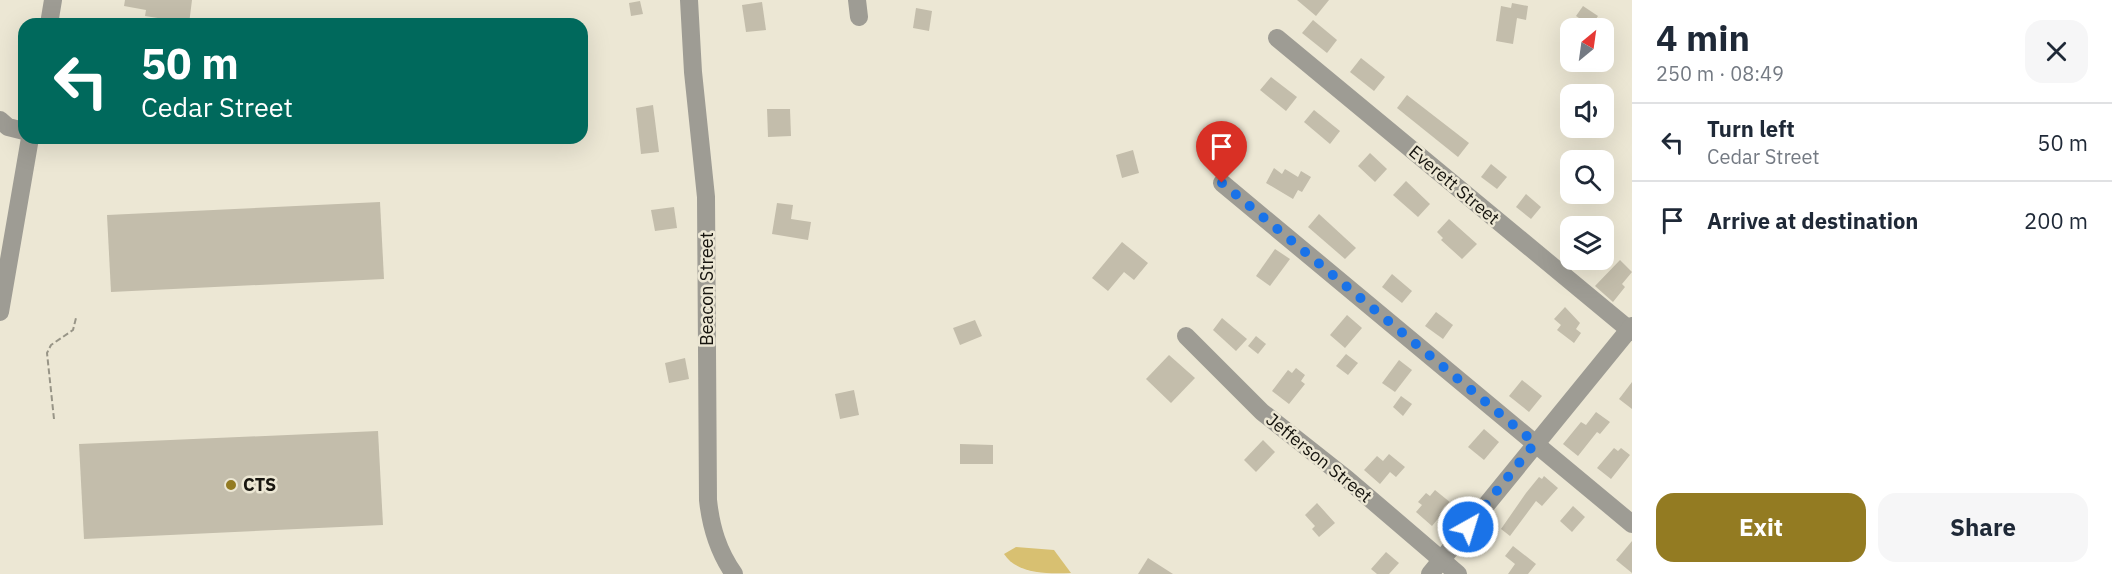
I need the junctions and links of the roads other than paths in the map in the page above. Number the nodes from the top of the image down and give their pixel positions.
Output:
1 (53, 0) edge
2 (689, 0) edge
3 (51, 18) edge
4 (1277, 38) dead end
5 (0, 120) edge
6 (18, 130) edge
7 (29, 144) edge
8 (1222, 183) dead end
9 (0, 312) edge
10 (1631, 329) edge
11 (1186, 336) dead end
12 (1535, 443) junction
13 (1632, 525) edge
14 (1435, 567) edge
15 (734, 574) edge
16 (1458, 574) edge

1 - 3 street
2 - 15 street, Beacon Street
4 - 10 street, Everett Street
5 - 6 street
7 - 9 street
8 - 12 street
10 - 12 street
11 - 14 street, Jefferson Street
12 - 13 street
12 - 14 street
14 - 16 street, Jefferson Street

